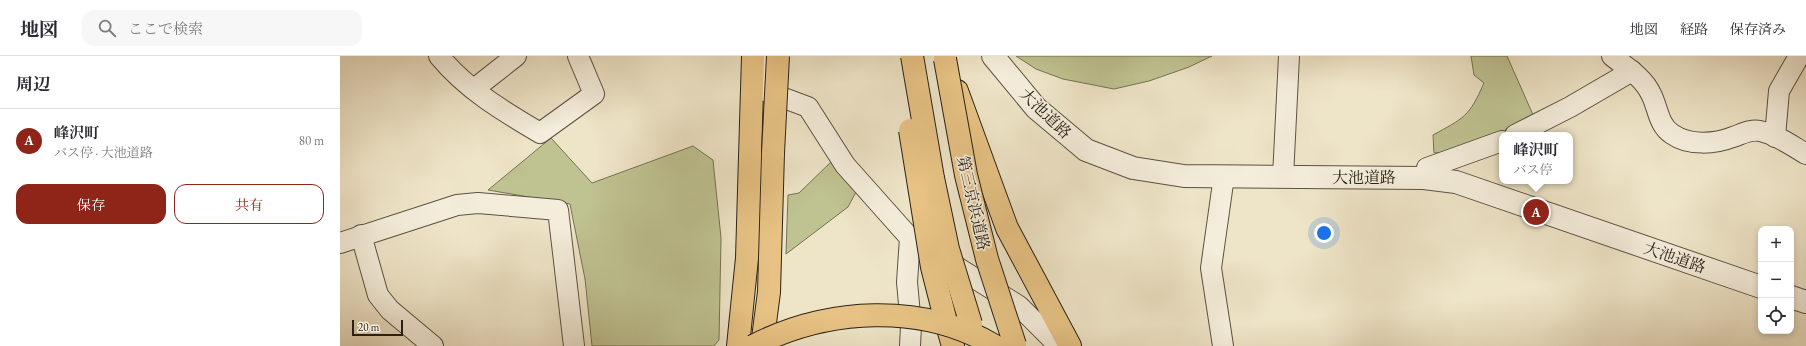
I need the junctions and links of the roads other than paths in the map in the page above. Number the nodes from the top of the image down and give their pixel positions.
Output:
1 (439, 56) edge
2 (516, 56) edge
3 (578, 56) edge
4 (753, 56) edge
5 (771, 56) edge
6 (778, 56) edge
7 (904, 56) edge
8 (912, 56) edge
9 (993, 56) edge
10 (1289, 56) edge
11 (1612, 56) edge
12 (1799, 56) edge
13 (945, 57) edge
14 (1632, 72) junction
15 (474, 89) junction
16 (1521, 132) edge
17 (1775, 137) junction
18 (1499, 143) edge
19 (1806, 154) edge
20 (1224, 176) junction
21 (1283, 177) junction
22 (1424, 178) junction
23 (361, 235) junction
24 (910, 238) junction
25 (340, 243) edge
26 (1758, 286) edge
27 (1794, 298) edge
28 (1806, 302) edge
29 (432, 346) edge
30 (574, 346) edge
31 (738, 346) edge
32 (753, 346) edge
33 (762, 346) edge
34 (910, 346) edge
35 (953, 346) edge
36 (979, 346) edge
37 (1009, 346) edge
38 (1060, 346) edge
39 (1070, 346) edge
40 (1223, 346) edge

1 - 15 street
2 - 15 street
3 - 15 street
4 - 31 highway
5 - 24 street
6 - 33 highway, bridge
7 - 35 highway, bridge
8 - 36 highway, bridge
9 - 20 street, 大池道路
10 - 21 street
11 - 14 street
12 - 17 street
13 - 37 highway, 第三京浜道路, bridge
13 - 39 highway, bridge
14 - 16 street
14 - 17 street
17 - 19 street
18 - 22 street
20 - 21 street, 大池道路
20 - 40 street
21 - 22 street, 大池道路
22 - 26 street, 大池道路
23 - 25 street
23 - 29 street
23 - 30 street
24 - 34 street
24 - 38 street
27 - 28 street
32 - 37 highway, bridge

